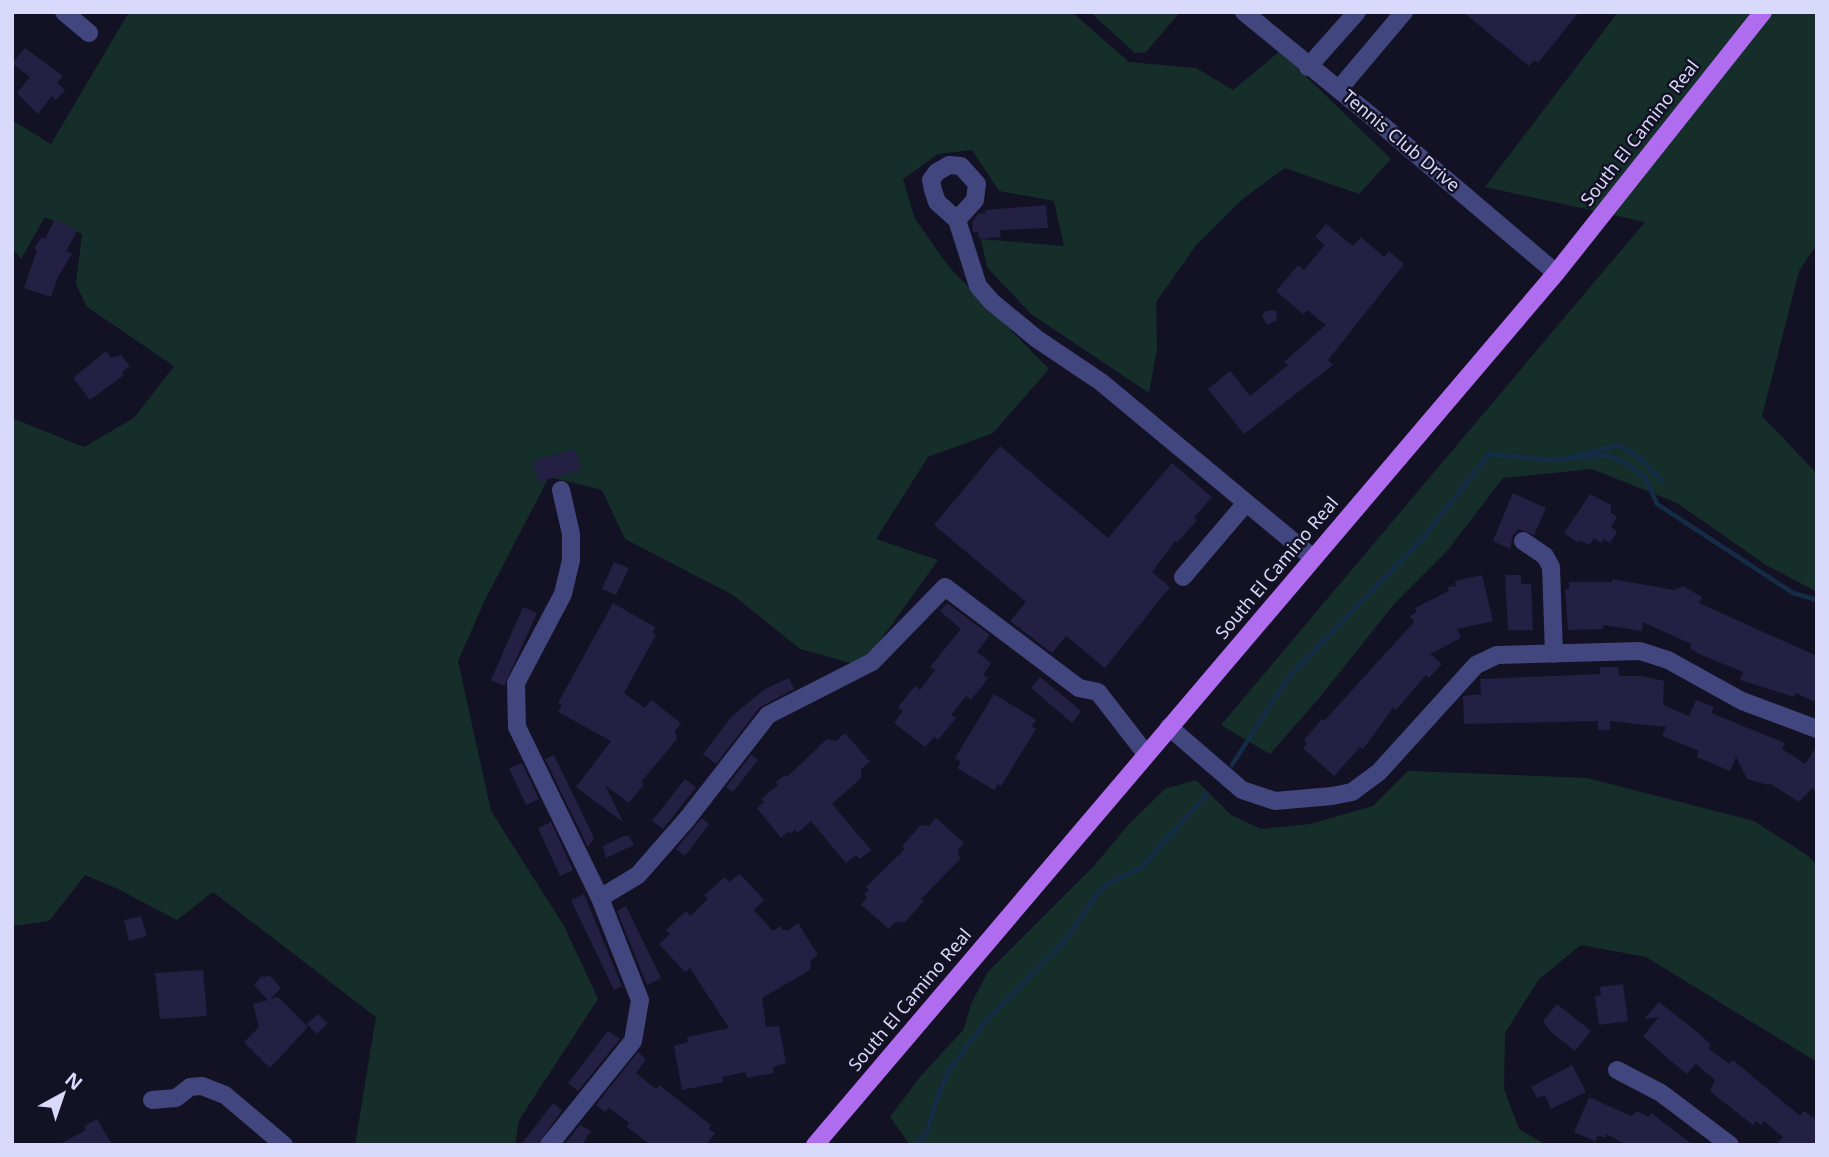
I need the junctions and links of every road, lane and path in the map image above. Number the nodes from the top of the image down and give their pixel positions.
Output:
1 (64, 12) edge
2 (1244, 12) edge
3 (1357, 12) edge
4 (1404, 12) edge
5 (1763, 12) edge
6 (89, 33) dead end
7 (1308, 67) junction
8 (1339, 89) junction
9 (957, 220) dead end
10 (1556, 273) junction
11 (561, 490) dead end
12 (1246, 503) junction
13 (1523, 541) dead end
14 (1313, 558) junction
15 (1183, 577) dead end
16 (1554, 654) junction
17 (1169, 727) junction
18 (1817, 729) edge
19 (1146, 754) junction
20 (600, 898) junction
21 (1617, 1070) dead end
22 (152, 1100) dead end
23 (284, 1145) edge
24 (549, 1145) edge
25 (816, 1145) edge
26 (1730, 1145) edge

1 - 6 street
2 - 7 street, Tennis Club Drive
3 - 7 street
4 - 8 street
5 - 10 main road, South El Camino Real
7 - 8 street, Tennis Club Drive
8 - 10 street, Tennis Club Drive
9 - 12 street
10 - 14 main road, South El Camino Real
11 - 20 street
12 - 14 street
12 - 15 street
13 - 16 street
14 - 17 main road, South El Camino Real
16 - 17 street
16 - 18 street
17 - 19 main road, South El Camino Real
19 - 20 street
19 - 25 main road, South El Camino Real
20 - 24 street
21 - 26 street
22 - 23 street

